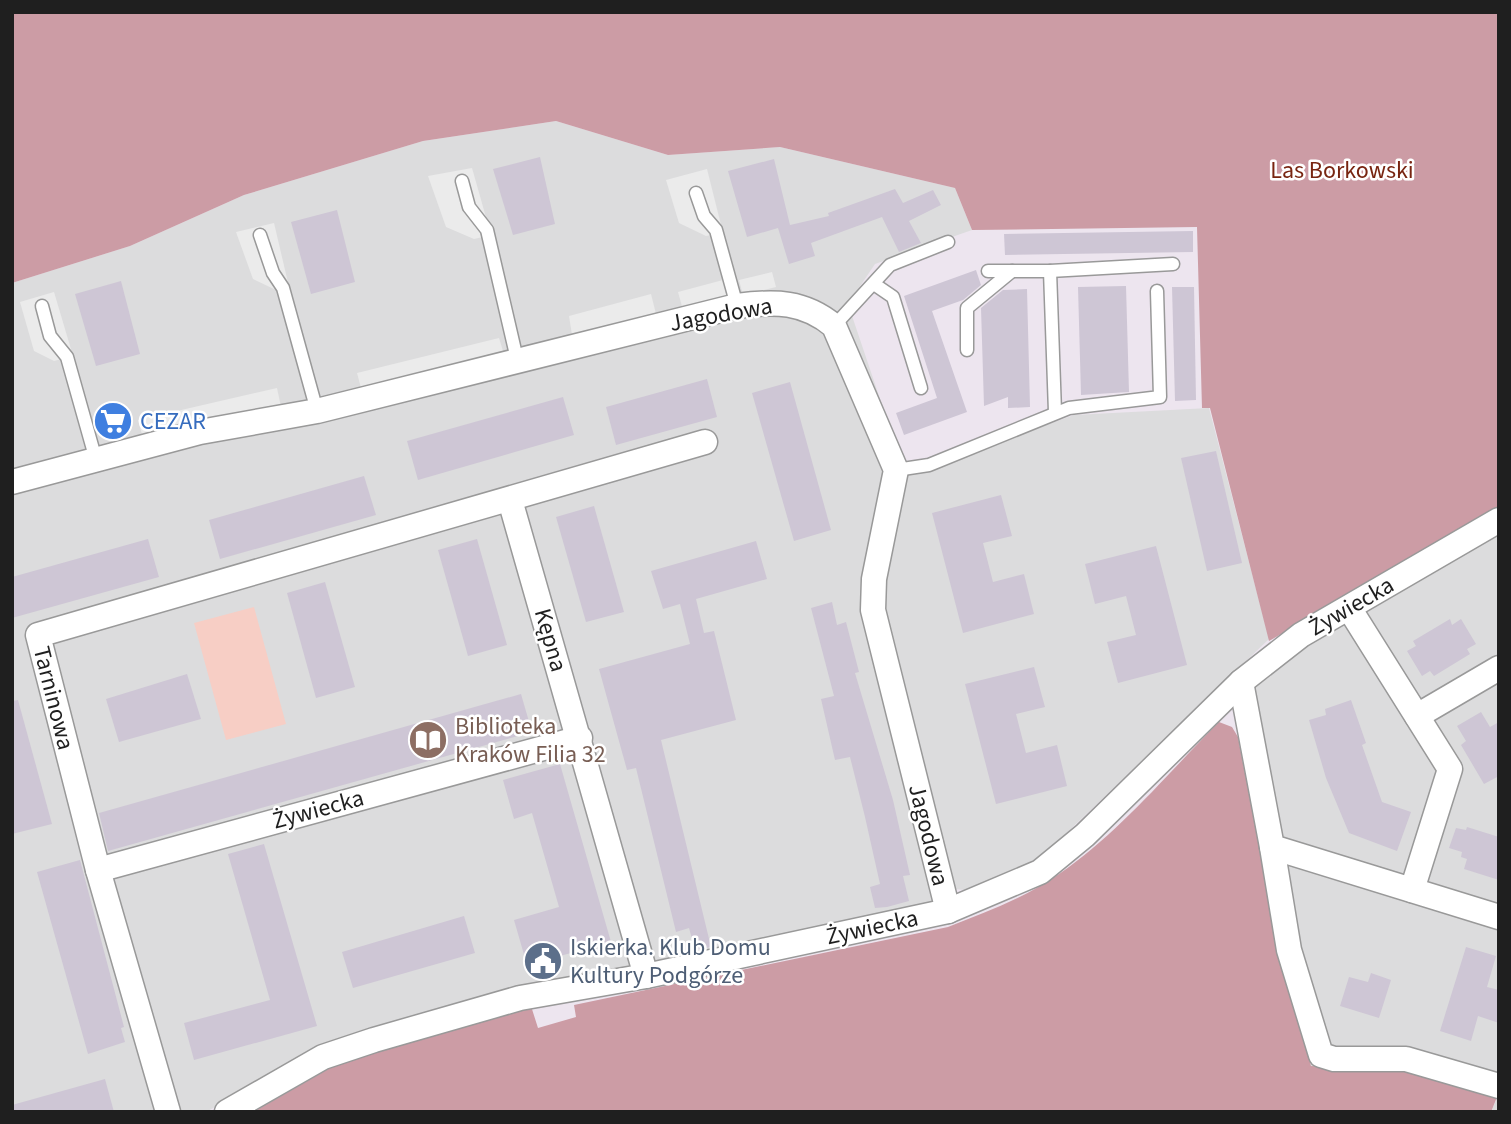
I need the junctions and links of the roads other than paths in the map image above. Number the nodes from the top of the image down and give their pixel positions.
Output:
1 (462, 181) dead end
2 (696, 193) dead end
3 (260, 235) dead end
4 (948, 242) dead end
5 (1173, 264) dead end
6 (988, 271) dead end
7 (1012, 271) junction
8 (1050, 271) junction
9 (874, 284) junction
10 (1157, 291) dead end
11 (42, 306) dead end
12 (737, 306) junction
13 (834, 326) junction
14 (967, 350) dead end
15 (517, 359) junction
16 (921, 388) dead end
17 (317, 411) junction
18 (1055, 412) junction
19 (705, 442) dead end
20 (96, 460) junction
21 (896, 470) junction
22 (12, 482) edge
23 (510, 499) junction
24 (1499, 520) edge
25 (1349, 608) junction
26 (1499, 668) edge
27 (1241, 682) junction
28 (1417, 716) junction
29 (580, 738) junction
30 (1272, 847) junction
31 (98, 870) junction
32 (1412, 890) junction
33 (948, 911) junction
34 (1499, 917) edge
35 (646, 976) junction
36 (1499, 1086) edge
37 (168, 1112) edge
38 (227, 1112) edge

1 - 15 lane
2 - 12 lane
3 - 17 lane
4 - 9 lane
5 - 8 lane
6 - 7 lane
7 - 8 lane
7 - 14 lane
8 - 18 lane
9 - 13 lane
9 - 16 lane
10 - 18 lane
11 - 20 lane
12 - 13 street, Jagodowa
12 - 15 street, Jagodowa
13 - 21 street
15 - 17 street, Jagodowa
17 - 20 street, Jagodowa
18 - 21 lane
19 - 23 street
20 - 22 street, Jagodowa
21 - 33 street, Jagodowa
23 - 29 street, Kępna
23 - 31 street, Tarninowa
24 - 25 street, Żywiecka
25 - 27 street, Żywiecka
25 - 28 street
26 - 28 street
27 - 30 street
27 - 33 street, Żywiecka
28 - 32 street
29 - 31 street, Żywiecka
29 - 35 street, Kępna
30 - 32 street
30 - 36 street
31 - 37 street, Tarninowa
32 - 34 street
33 - 35 street, Żywiecka
35 - 38 street, Żywiecka

